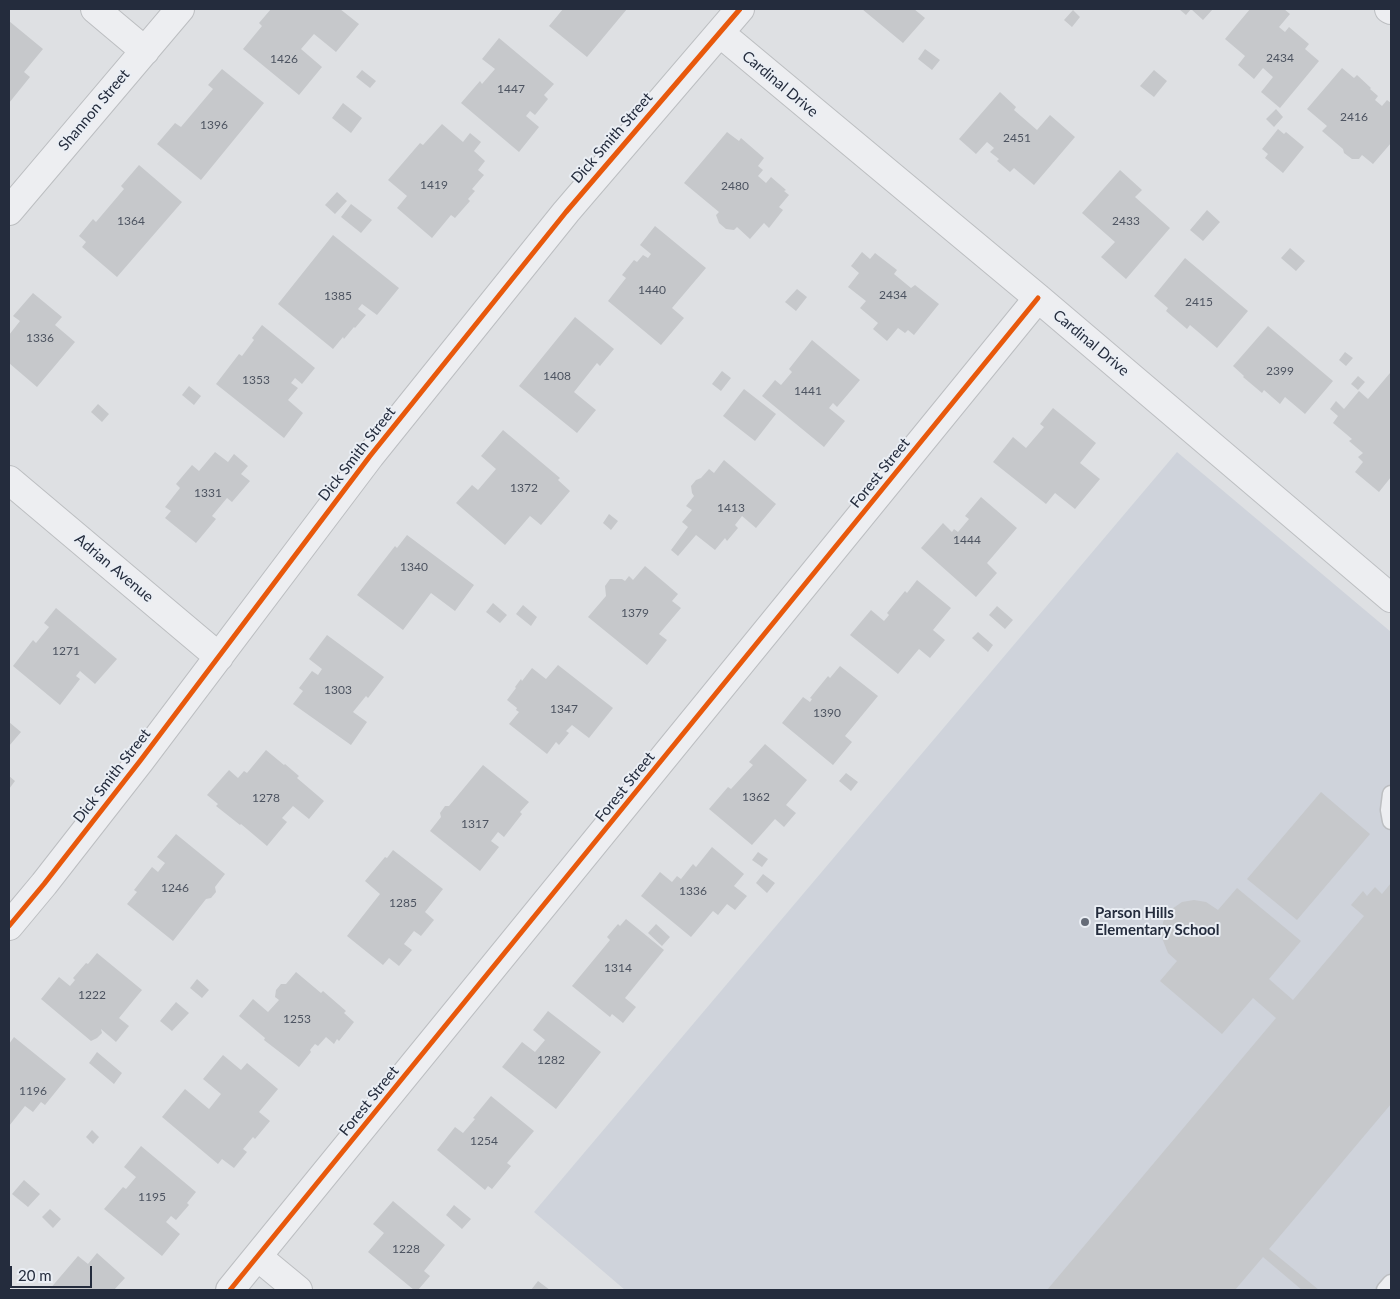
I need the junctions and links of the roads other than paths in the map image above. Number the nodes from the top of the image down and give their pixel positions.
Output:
1 (95, 9) edge
2 (180, 9) edge
3 (740, 9) edge
4 (720, 33) junction
5 (145, 51) junction
6 (9, 211) edge
7 (1038, 298) junction
8 (9, 480) edge
9 (1391, 598) edge
10 (220, 657) junction
11 (1391, 794) edge
12 (1391, 821) edge
13 (9, 926) edge
14 (258, 1257) junction
15 (1391, 1283) edge
16 (230, 1290) edge
17 (298, 1290) edge
18 (1385, 1290) edge

1 - 5 street
2 - 5 street, Shannon Street
3 - 4 street, Dick Smith Street
4 - 7 street, Cardinal Drive
4 - 10 street, Dick Smith Street
5 - 6 street, Shannon Street
7 - 9 street, Cardinal Drive
7 - 14 street, Forest Street
8 - 10 street, Adrian Avenue
10 - 13 street, Dick Smith Street
11 - 12 lane
14 - 16 street, Forest Street
14 - 17 street
15 - 18 lane

